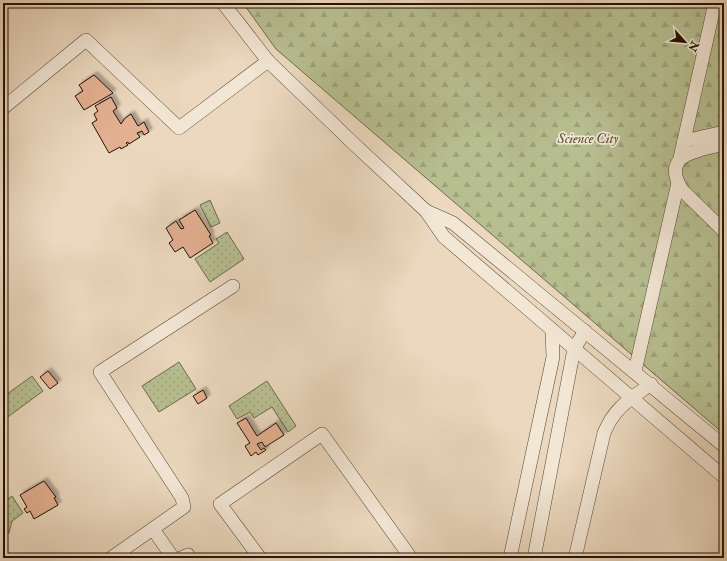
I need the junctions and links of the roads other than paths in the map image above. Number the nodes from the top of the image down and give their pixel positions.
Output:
1 (224, 3) edge
2 (715, 3) edge
3 (268, 61) junction
4 (3, 108) edge
5 (724, 132) edge
6 (684, 142) junction
7 (724, 144) edge
8 (680, 158) junction
9 (678, 183) junction
10 (426, 211) junction
11 (724, 231) edge
12 (233, 286) dead end
13 (552, 330) junction
14 (586, 330) junction
15 (574, 349) junction
16 (635, 370) junction
17 (651, 384) junction
18 (632, 398) junction
19 (724, 446) edge
20 (724, 477) edge
21 (153, 528) junction
22 (111, 558) edge
23 (173, 558) edge
24 (181, 558) edge
25 (190, 558) edge
26 (260, 558) edge
27 (411, 558) edge
28 (510, 558) edge
29 (534, 558) edge
30 (575, 558) edge

1 - 3 street
2 - 6 street
3 - 4 street
3 - 10 street
5 - 6 street
6 - 8 street
7 - 8 street
8 - 9 street
9 - 11 street
9 - 16 street
10 - 13 street
10 - 14 street
12 - 21 street
13 - 15 street
13 - 28 street
14 - 15 street
14 - 16 street
15 - 18 street
15 - 29 street
16 - 17 street
17 - 18 street
17 - 19 street
18 - 20 street
18 - 30 street
21 - 22 street
21 - 23 street
24 - 25 street
26 - 27 street

